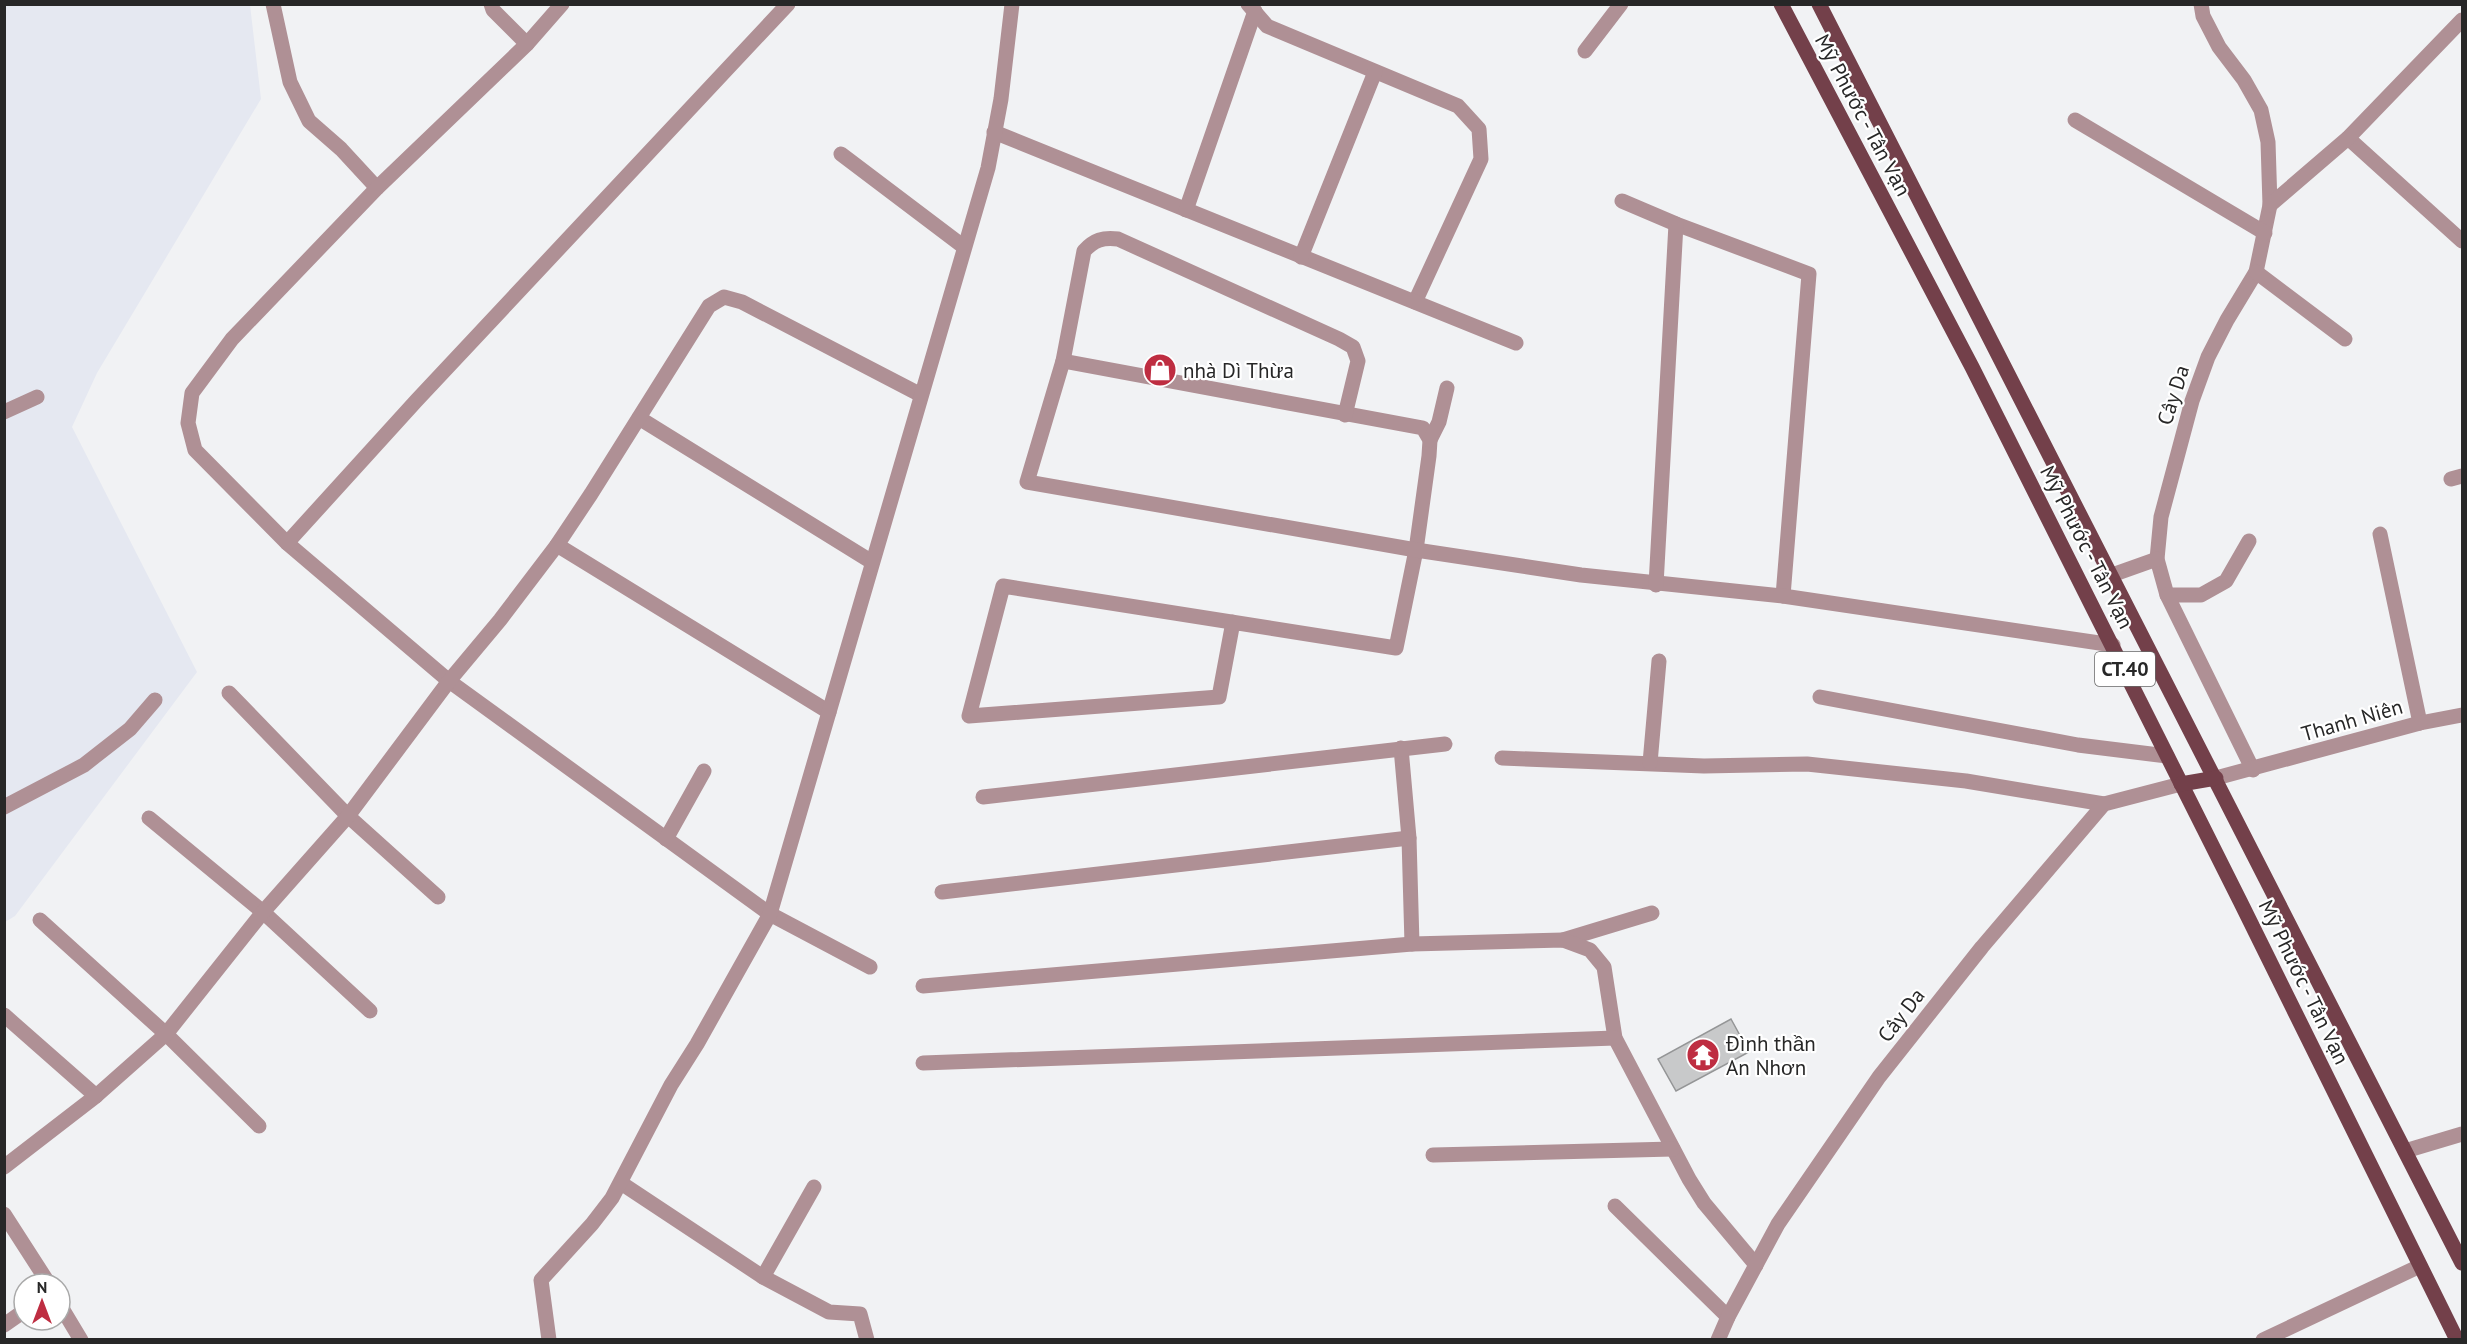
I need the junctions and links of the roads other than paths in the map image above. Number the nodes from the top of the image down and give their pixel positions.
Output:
1 (273, 4) edge
2 (491, 4) edge
3 (562, 4) edge
4 (788, 4) edge
5 (1012, 4) edge
6 (1621, 4) edge
7 (1781, 4) edge
8 (1819, 4) edge
9 (2201, 4) edge
10 (1251, 8) edge
11 (2463, 20) edge
12 (527, 44) junction
13 (1585, 51) dead end
14 (1375, 72) junction
15 (2075, 120) dead end
16 (994, 132) junction
17 (2348, 138) junction
18 (841, 154) dead end
19 (377, 188) junction
20 (1622, 201) dead end
21 (2270, 205) junction
22 (1186, 210) junction
23 (1676, 224) junction
24 (2265, 234) junction
25 (2463, 241) edge
26 (964, 247) junction
27 (1301, 257) junction
28 (2256, 272) junction
29 (1415, 302) junction
30 (2345, 339) dead end
31 (1516, 343) dead end
32 (1063, 361) junction
33 (1447, 388) dead end
34 (921, 395) junction
35 (37, 397) dead end
36 (4, 412) edge
37 (1345, 415) junction
38 (639, 418) junction
39 (1430, 440) junction
40 (2380, 534) dead end
41 (2249, 541) dead end
42 (287, 543) junction
43 (557, 545) junction
44 (1416, 550) junction
45 (2157, 559) junction
46 (872, 562) junction
47 (2112, 575) junction
48 (1656, 585) junction
49 (2167, 595) junction
50 (1783, 596) junction
51 (1233, 622) junction
52 (2113, 645) junction
53 (1659, 661) dead end
54 (449, 681) junction
55 (229, 693) dead end
56 (1820, 697) dead end
57 (155, 700) dead end
58 (829, 712) junction
59 (2461, 718) edge
60 (2420, 723) junction
61 (1445, 744) dead end
62 (1401, 748) junction
63 (2166, 756) junction
64 (1502, 758) dead end
65 (1650, 763) junction
66 (2253, 770) junction
67 (704, 771) dead end
68 (2216, 778) junction
69 (2181, 784) junction
70 (983, 797) dead end
71 (2104, 804) junction
72 (4, 807) edge
73 (348, 816) junction
74 (149, 818) dead end
75 (1409, 838) junction
76 (666, 839) junction
77 (942, 892) dead end
78 (438, 897) dead end
79 (263, 912) junction
80 (1652, 913) dead end
81 (770, 914) junction
82 (40, 920) dead end
83 (1563, 940) junction
84 (1412, 944) junction
85 (870, 967) dead end
86 (923, 986) dead end
87 (370, 1011) dead end
88 (4, 1015) edge
89 (166, 1034) junction
90 (1615, 1038) junction
91 (923, 1063) dead end
92 (96, 1096) junction
93 (259, 1126) dead end
94 (2463, 1134) edge
95 (1673, 1149) junction
96 (2405, 1151) junction
97 (1432, 1155) dead end
98 (4, 1167) edge
99 (621, 1182) junction
100 (814, 1187) dead end
101 (1615, 1206) dead end
102 (4, 1214) edge
103 (2463, 1263) edge
104 (1756, 1265) junction
105 (2420, 1266) junction
106 (41, 1272) edge
107 (763, 1277) junction
108 (1728, 1317) junction
109 (72, 1325) edge
110 (81, 1340) edge
111 (549, 1340) edge
112 (867, 1340) edge
113 (1718, 1340) edge
114 (2263, 1340) edge
115 (2457, 1340) edge

1 - 19 street
2 - 12 street
3 - 12 street
4 - 42 street
5 - 16 street
6 - 13 street
7 - 52 main road, Mỹ Phước - Tân Vạn / CT.40
8 - 47 main road, Mỹ Phước - Tân Vạn / CT.40
9 - 21 street, Cây Da
10 - 14 street
10 - 22 street
11 - 17 street
12 - 19 street
14 - 27 street
14 - 29 street
15 - 24 street
16 - 22 street
16 - 26 street
17 - 21 street
17 - 25 street
18 - 26 street
19 - 42 street
20 - 23 street
21 - 24 street, Cây Da
22 - 27 street
23 - 48 street
23 - 50 street
24 - 28 street, Cây Da
26 - 34 street
27 - 29 street
28 - 30 street
28 - 45 street, Cây Da
29 - 31 street
32 - 37 street
32 - 37 street
32 - 44 street
33 - 39 street
34 - 38 street
34 - 46 street
35 - 36 street
37 - 39 street
38 - 43 street
38 - 46 street
39 - 44 street
40 - 60 street
41 - 49 street
42 - 54 street
43 - 54 street
43 - 58 street
44 - 48 street
44 - 51 street
45 - 47 street
45 - 49 street, Cây Da
46 - 58 street
47 - 68 main road, Mỹ Phước - Tân Vạn / CT.40
48 - 50 street
49 - 66 street, Cây Da
50 - 52 street
51 - 51 street
52 - 63 main road, Mỹ Phước - Tân Vạn / CT.40
53 - 65 street
54 - 73 street
54 - 76 street
55 - 73 street
56 - 63 street
57 - 72 street
58 - 81 street
59 - 60 street, Thanh Niên
60 - 66 street, Thanh Niên
61 - 62 street
62 - 70 street
62 - 75 street
63 - 69 main road, Mỹ Phước - Tân Vạn / CT.40
64 - 65 street
65 - 71 street
66 - 68 street
67 - 76 street
68 - 69 main road
68 - 96 main road, Mỹ Phước - Tân Vạn / CT.40
69 - 71 street
69 - 105 main road, Mỹ Phước - Tân Vạn / CT.40
71 - 104 street, Cây Da
73 - 78 street
73 - 79 street
74 - 79 street
75 - 77 street
75 - 84 street
76 - 81 street
79 - 87 street
79 - 89 street
80 - 83 street
81 - 85 street
81 - 99 street
82 - 89 street
83 - 84 street
83 - 90 street
84 - 86 street
88 - 92 street
89 - 92 street
89 - 93 street
90 - 91 street
90 - 95 street
92 - 98 street
94 - 96 street
95 - 97 street
95 - 104 street
96 - 103 main road, Mỹ Phước - Tân Vạn / CT.40
99 - 107 street
99 - 111 street
100 - 107 street
101 - 108 street
102 - 106 street
104 - 108 street, Cây Da
105 - 114 street
105 - 115 main road, Mỹ Phước - Tân Vạn / CT.40
107 - 112 street
108 - 113 street, Cây Da
109 - 110 street

